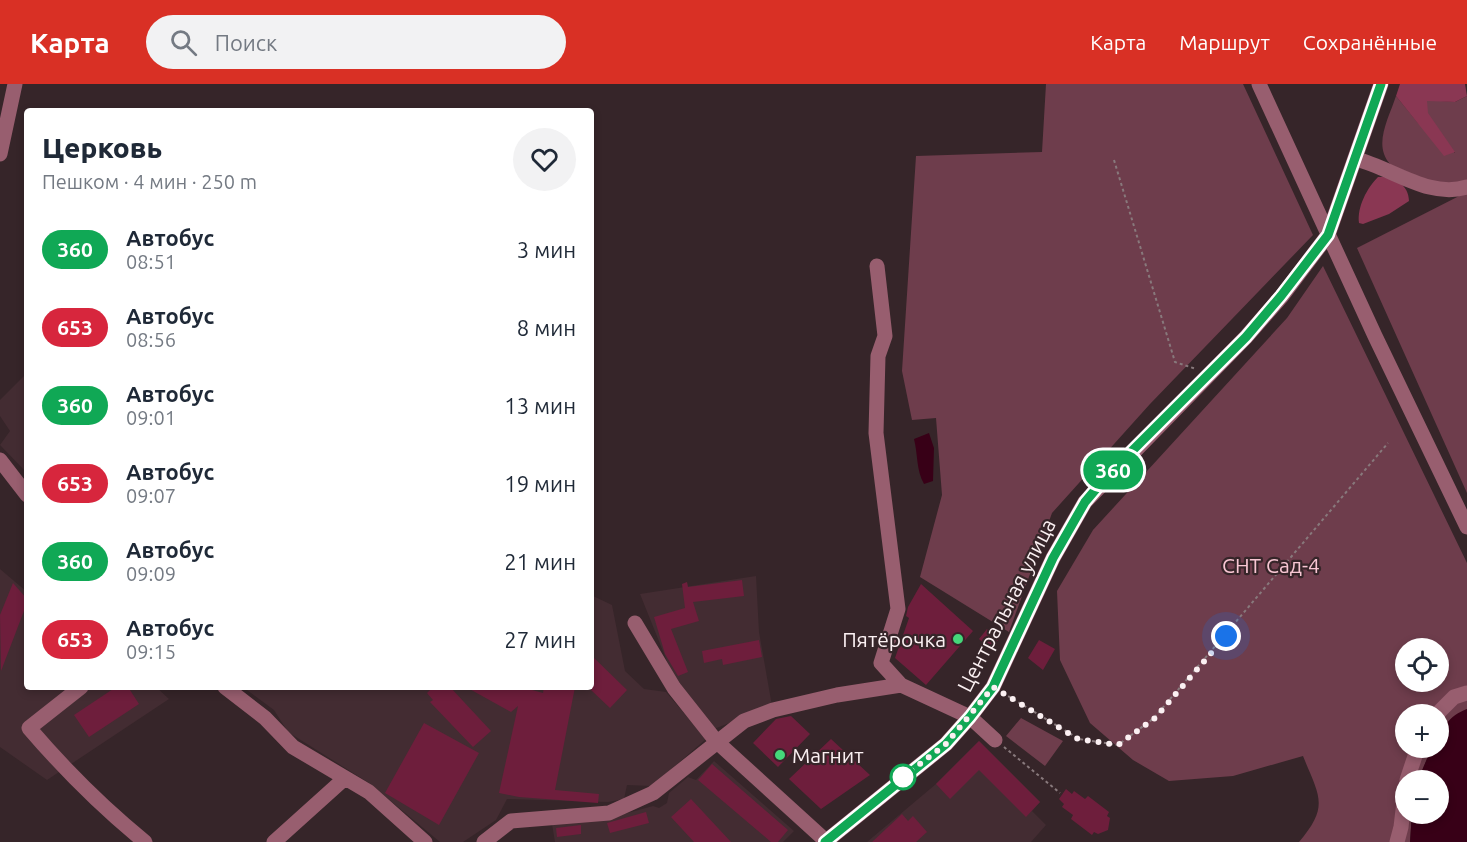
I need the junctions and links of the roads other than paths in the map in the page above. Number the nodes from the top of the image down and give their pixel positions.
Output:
1 (15, 84) edge
2 (1259, 84) edge
3 (1381, 84) edge
4 (0, 154) edge
5 (1356, 159) junction
6 (1467, 187) edge
7 (1328, 235) junction
8 (877, 266) dead end
9 (0, 460) edge
10 (24, 491) edge
11 (1467, 527) edge
12 (634, 623) dead end
13 (901, 685) junction
14 (77, 690) edge
15 (229, 690) edge
16 (1467, 693) edge
17 (1447, 704) edge
18 (970, 717) junction
19 (715, 739) junction
20 (996, 741) road end
21 (344, 779) junction
22 (1401, 824) edge
23 (145, 842) edge
24 (274, 842) edge
25 (425, 842) edge
26 (484, 842) edge
27 (826, 842) edge
28 (1397, 842) edge

1 - 4 street
2 - 7 street
3 - 5 street, Центральная улица
5 - 6 street
5 - 7 street, Центральная улица
7 - 11 street
7 - 18 street, Центральная улица
8 - 13 street
9 - 10 street
12 - 19 street
13 - 18 street
13 - 19 street
14 - 23 street
15 - 21 street
16 - 17 street
18 - 20 street
18 - 27 street, Центральная улица
19 - 26 street
19 - 27 street
21 - 24 street
21 - 25 street
22 - 28 street

